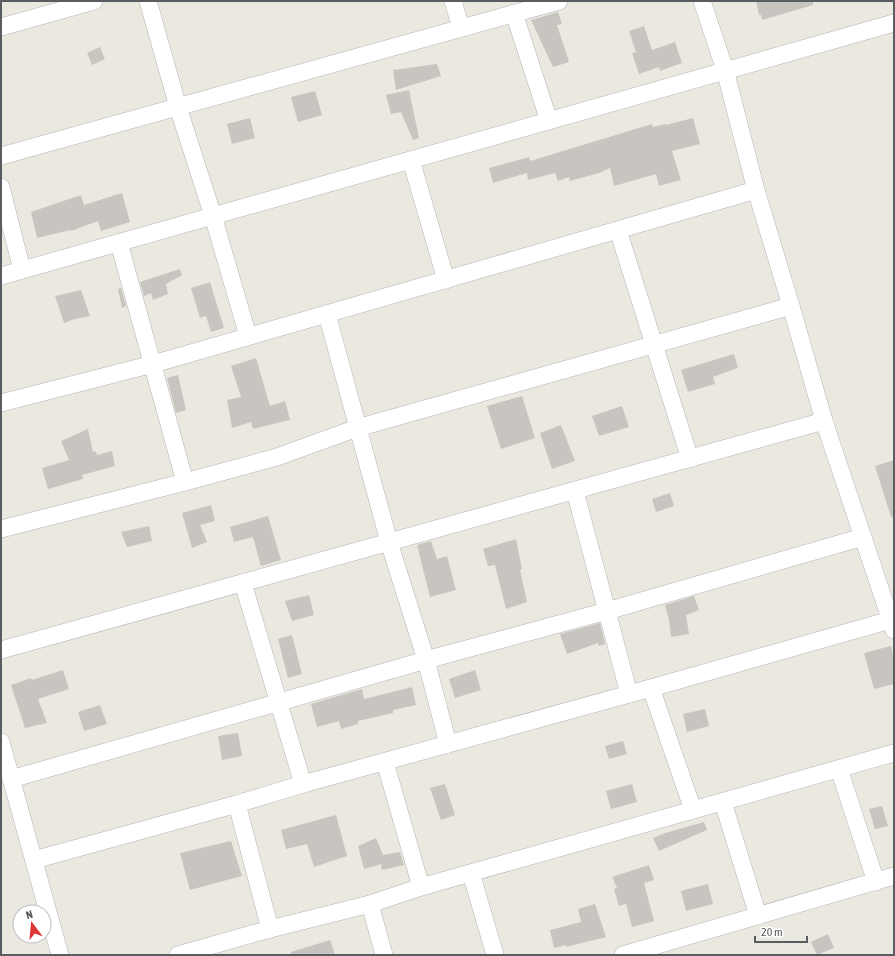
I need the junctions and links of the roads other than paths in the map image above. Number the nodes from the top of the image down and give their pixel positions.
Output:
1 (94, 1) edge
2 (148, 1) edge
3 (453, 1) edge
4 (559, 1) edge
5 (702, 1) edge
6 (514, 13) junction
7 (894, 23) edge
8 (1, 27) edge
9 (461, 28) junction
10 (725, 70) junction
11 (178, 107) junction
12 (549, 121) junction
13 (1, 156) edge
14 (411, 160) junction
15 (1, 187) edge
16 (756, 190) junction
17 (213, 216) junction
18 (618, 230) junction
19 (119, 243) junction
20 (22, 270) junction
21 (1, 276) edge
22 (446, 280) junction
23 (791, 306) junction
24 (327, 314) junction
25 (248, 336) junction
26 (655, 344) junction
27 (153, 364) junction
28 (1, 404) edge
29 (824, 421) junction
30 (357, 428) junction
31 (690, 458) junction
32 (185, 482) junction
33 (575, 491) junction
34 (1, 529) edge
35 (863, 537) junction
36 (389, 542) junction
37 (243, 583) junction
38 (607, 611) junction
39 (893, 623) edge
40 (1, 650) edge
41 (426, 660) junction
42 (651, 688) junction
43 (629, 694) junction
44 (279, 703) junction
45 (1, 742) edge
46 (448, 744) junction
47 (894, 753) edge
48 (385, 762) junction
49 (839, 769) junction
50 (11, 778) junction
51 (303, 784) junction
52 (723, 802) junction
53 (237, 804) junction
54 (693, 810) junction
55 (34, 860) junction
56 (472, 872) junction
57 (894, 876) edge
58 (876, 882) junction
59 (421, 887) junction
60 (370, 904) junction
61 (758, 916) junction
62 (270, 929) junction
63 (630, 954) edge
64 (60, 955) edge
65 (178, 955) edge
66 (384, 955) edge
67 (495, 955) edge

1 - 8 street
2 - 11 street
3 - 9 street
4 - 6 street
5 - 10 street
6 - 9 street
6 - 12 street
7 - 10 street
9 - 11 street
10 - 12 street
10 - 16 street
11 - 13 street
11 - 17 street
12 - 14 street
14 - 17 street
14 - 22 street
15 - 20 street
16 - 18 street
16 - 23 street
17 - 19 street
17 - 25 street
18 - 22 street
18 - 26 street
19 - 20 street
19 - 27 street
20 - 21 street
22 - 24 street
23 - 26 street
23 - 29 street
24 - 25 street
24 - 30 street
25 - 27 street
26 - 30 street
26 - 31 street
27 - 28 street
27 - 32 street
29 - 31 street
29 - 35 street
30 - 32 street
30 - 36 street
31 - 33 street
32 - 34 street
33 - 36 street
33 - 38 street
35 - 38 street
35 - 39 street
36 - 37 street
36 - 41 street
37 - 40 street
37 - 44 street
38 - 41 street
38 - 43 street
39 - 42 street
41 - 44 street
41 - 46 street
42 - 43 street
42 - 54 street
43 - 46 street
44 - 50 street
44 - 51 street
45 - 50 street
46 - 48 street
47 - 49 street
48 - 51 street
48 - 59 street
49 - 52 street
49 - 58 street
50 - 55 street
51 - 53 street
52 - 54 street
52 - 61 street
53 - 55 street
53 - 62 street
54 - 56 street
55 - 64 street
56 - 59 street
56 - 67 street
57 - 58 street
58 - 61 street
59 - 60 street
60 - 62 street
60 - 66 street
61 - 63 street
62 - 65 street

